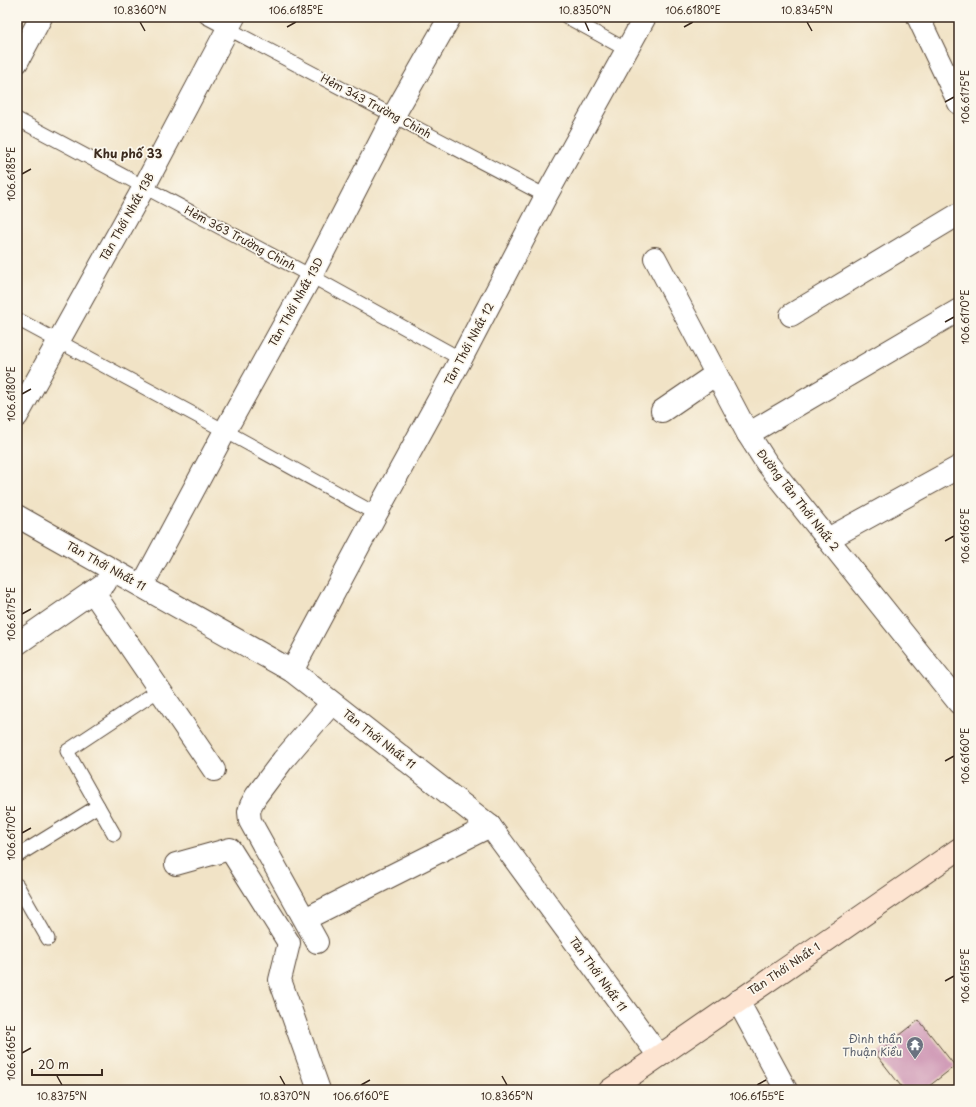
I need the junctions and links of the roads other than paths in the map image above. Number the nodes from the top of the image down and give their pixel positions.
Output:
1 (40, 17) edge
2 (206, 17) edge
3 (450, 17) edge
4 (567, 17) edge
5 (645, 17) edge
6 (918, 17) edge
7 (231, 23) edge
8 (627, 50) junction
9 (17, 62) edge
10 (959, 103) edge
11 (394, 115) junction
12 (17, 120) edge
13 (144, 187) junction
14 (546, 196) junction
15 (959, 214) edge
16 (655, 258) dead end
17 (311, 276) junction
18 (959, 310) edge
19 (791, 315) dead end
20 (17, 319) edge
21 (58, 340) junction
22 (462, 359) junction
23 (716, 374) junction
24 (662, 411) dead end
25 (17, 416) edge
26 (225, 431) junction
27 (748, 434) junction
28 (959, 467) edge
29 (376, 514) junction
30 (17, 516) edge
31 (828, 539) junction
32 (118, 574) junction
33 (142, 586) junction
34 (93, 592) junction
35 (17, 644) edge
36 (292, 671) junction
37 (159, 690) junction
38 (332, 703) junction
39 (959, 703) edge
40 (214, 770) dead end
41 (98, 806) junction
42 (490, 826) junction
43 (114, 834) dead end
44 (959, 850) edge
45 (17, 856) edge
46 (176, 864) dead end
47 (17, 885) edge
48 (305, 919) junction
49 (48, 939) dead end
50 (317, 942) dead end
51 (738, 1001) junction
52 (659, 1056) junction
53 (319, 1090) edge
54 (610, 1090) edge
55 (786, 1090) edge

1 - 9 street
2 - 7 lane, Hẻm 343 Trường Chinh
3 - 11 street, Tân Thới Nhất 13D
4 - 8 lane
5 - 8 street, Tân Thới Nhất 12
6 - 10 street
7 - 11 lane, Hẻm 343 Trường Chinh
7 - 13 street, Tân Thới Nhất 13B
8 - 14 street, Tân Thới Nhất 12
11 - 14 lane, Hẻm 343 Trường Chinh
11 - 17 street, Tân Thới Nhất 13D
12 - 13 lane, Hẻm 363 Trường Chinh
13 - 17 lane, Hẻm 363 Trường Chinh
13 - 21 street, Tân Thới Nhất 13B
14 - 22 street, Tân Thới Nhất 12
15 - 19 street
16 - 23 street, Đường Tân Thới Nhất 2
17 - 22 lane, Hẻm 363 Trường Chinh
17 - 26 street, Tân Thới Nhất 13D
18 - 27 street
20 - 21 lane
21 - 25 street, Tân Thới Nhất 13B
21 - 26 lane
22 - 29 street, Tân Thới Nhất 12
23 - 24 street
23 - 27 street, Đường Tân Thới Nhất 2
26 - 29 lane
26 - 33 street, Tân Thới Nhất 13D
27 - 31 street, Đường Tân Thới Nhất 2
28 - 31 street
29 - 36 street, Tân Thới Nhất 12
30 - 32 street, Tân Thới Nhất 11
31 - 39 street, Đường Tân Thới Nhất 2
32 - 33 street, Tân Thới Nhất 11
32 - 34 street
33 - 36 street, Tân Thới Nhất 11
34 - 35 street
34 - 37 street
36 - 38 street, Tân Thới Nhất 11
37 - 40 street
37 - 41 lane
38 - 42 street, Tân Thới Nhất 11
38 - 48 street
41 - 43 lane
41 - 45 lane
42 - 48 street
42 - 52 street, Tân Thới Nhất 11
44 - 51 street, Tân Thới Nhất 1
46 - 53 street
47 - 49 lane
48 - 50 street
51 - 52 street, Tân Thới Nhất 1
51 - 55 street
52 - 54 street, Tân Thới Nhất 1

